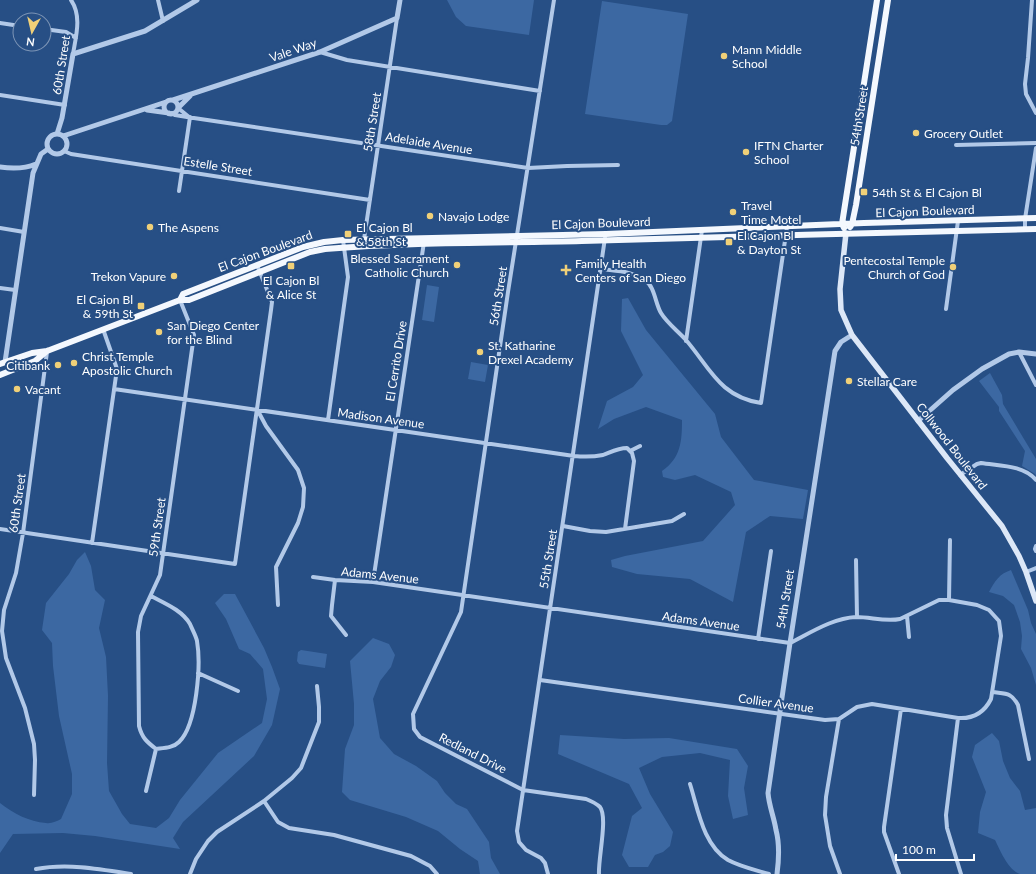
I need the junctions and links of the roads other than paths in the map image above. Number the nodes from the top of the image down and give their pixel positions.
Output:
1 (71, 0) edge
2 (158, 0) edge
3 (197, 0) edge
4 (400, 0) edge
5 (554, 0) edge
6 (877, 0) edge
7 (888, 0) edge
8 (1032, 0) edge
9 (398, 18) junction
10 (163, 21) junction
11 (0, 22) edge
12 (12, 24) edge
13 (52, 30) edge
14 (76, 38) junction
15 (320, 52) junction
16 (72, 54) junction
17 (390, 67) junction
18 (540, 91) junction
19 (192, 94) junction
20 (0, 95) edge
21 (173, 100) junction
22 (166, 102) junction
23 (65, 105) junction
24 (178, 108) junction
25 (144, 110) junction
26 (171, 113) junction
27 (1036, 113) edge
28 (190, 117) junction
29 (57, 134) junction
30 (63, 136) junction
31 (1036, 143) edge
32 (956, 145) dead end
33 (378, 146) junction
34 (1036, 148) edge
35 (48, 149) junction
36 (64, 151) junction
37 (36, 164) junction
38 (618, 165) dead end
39 (0, 167) edge
40 (528, 168) junction
41 (182, 171) junction
42 (178, 191) dead end
43 (370, 200) junction
44 (1036, 218) edge
45 (1025, 219) junction
46 (958, 221) junction
47 (842, 224) junction
48 (852, 224) junction
49 (787, 227) junction
50 (0, 228) edge
51 (1025, 229) junction
52 (1036, 229) edge
53 (702, 230) junction
54 (957, 231) junction
55 (24, 232) junction
56 (846, 233) junction
57 (786, 235) junction
58 (425, 237) junction
59 (605, 237) junction
60 (701, 238) junction
61 (364, 239) junction
62 (517, 239) junction
63 (344, 240) junction
64 (424, 244) junction
65 (363, 246) junction
66 (344, 247) junction
67 (257, 265) junction
68 (601, 269) junction
69 (260, 272) junction
70 (0, 288) edge
71 (15, 290) junction
72 (180, 300) junction
73 (946, 309) dead end
74 (841, 310) joint
75 (104, 330) junction
76 (852, 335) junction
77 (686, 341) junction
78 (47, 351) junction
79 (1019, 352) junction
80 (1036, 354) edge
81 (2, 363) edge
82 (0, 375) edge
83 (1036, 385) edge
84 (114, 389) junction
85 (185, 400) junction
86 (257, 410) junction
87 (328, 420) junction
88 (918, 421) junction
89 (396, 430) junction
90 (486, 444) junction
91 (640, 446) dead end
92 (630, 451) junction
93 (574, 456) junction
94 (960, 475) junction
95 (1036, 480) edge
96 (684, 514) dead end
97 (563, 526) junction
98 (0, 529) edge
99 (625, 529) junction
100 (23, 533) junction
101 (950, 540) dead end
102 (92, 543) junction
103 (1036, 546) edge
104 (771, 551) dead end
105 (1036, 551) edge
106 (163, 554) junction
107 (856, 560) dead end
108 (1036, 568) edge
109 (1026, 572) junction
110 (313, 576) dead end
111 (335, 580) junction
112 (373, 582) junction
113 (150, 596) junction
114 (464, 596) junction
115 (949, 600) junction
116 (1036, 600) edge
117 (278, 606) dead end
118 (551, 609) junction
119 (908, 616) junction
120 (857, 617) junction
121 (346, 635) dead end
122 (909, 637) dead end
123 (758, 640) junction
124 (790, 643) junction
125 (198, 673) junction
126 (540, 680) junction
127 (317, 686) dead end
128 (238, 691) dead end
129 (992, 692) junction
130 (901, 709) junction
131 (780, 714) junction
132 (958, 718) junction
133 (839, 719) junction
134 (156, 749) junction
135 (1029, 759) dead end
136 (690, 784) dead end
137 (523, 790) junction
138 (146, 791) dead end
139 (34, 795) dead end
140 (264, 801) junction
141 (36, 869) dead end
142 (128, 874) edge
143 (190, 874) edge
144 (437, 874) edge
145 (548, 874) edge
146 (599, 874) edge
147 (769, 874) edge
148 (777, 874) edge
149 (840, 874) edge
150 (899, 874) edge
151 (961, 874) edge

1 - 14 street, 60th Street
2 - 10 street
3 - 10 street
4 - 9 street, 58th Street
5 - 18 street, 56th Street
6 - 47 main road, 54th Street
7 - 48 main road, 54th Street
8 - 27 street
9 - 15 street, Vale Way
9 - 17 street, 58th Street
10 - 16 street
11 - 12 street
13 - 14 street
14 - 16 street, 60th Street
15 - 17 street
15 - 19 street, Vale Way
16 - 23 street, 60th Street
17 - 18 street
17 - 33 street, 58th Street
18 - 40 street, 56th Street
19 - 21 street, Vale Way
19 - 24 street, Vale Way
20 - 23 street
21 - 22 street, Vale Way
21 - 24 street
22 - 25 street, Vale Way
22 - 26 street
23 - 29 street, 60th Street
24 - 26 street, Vale Way
24 - 28 street, Adelaide Avenue
25 - 26 street, Vale Way
25 - 30 street, Vale Way
26 - 28 street, Adelaide Avenue
28 - 33 street, Adelaide Avenue
28 - 41 street
29 - 30 street
29 - 35 street, 60th Street
30 - 36 street
31 - 32 street
33 - 40 street, Adelaide Avenue
33 - 43 street, 58th Street
34 - 45 street
35 - 36 street
35 - 37 street, 60th Street
36 - 41 street, Estelle Street
37 - 39 street
37 - 55 street, 60th Street
38 - 40 street, Adelaide Avenue
40 - 62 street, 56th Street
41 - 42 street
41 - 43 street, Estelle Street
43 - 61 street, 58th Street
44 - 45 main road, El Cajon Boulevard
45 - 46 main road, El Cajon Boulevard
45 - 51 street
46 - 48 main road, El Cajon Boulevard
46 - 54 street
47 - 48 main road, El Cajon Boulevard
47 - 49 main road, El Cajon Boulevard
47 - 56 main road
48 - 56 main road, 54th Street
49 - 53 main road, El Cajon Boulevard
49 - 57 street
50 - 55 street
51 - 52 main road, El Cajon Boulevard
51 - 54 main road, El Cajon Boulevard
53 - 59 main road, El Cajon Boulevard
53 - 60 street
54 - 56 main road, El Cajon Boulevard
54 - 73 street
55 - 71 street, 60th Street
56 - 57 main road, El Cajon Boulevard
56 - 74 main road, 54th Street
57 - 60 main road, El Cajon Boulevard
57 - 77 street
58 - 61 main road, El Cajon Boulevard
58 - 62 main road, El Cajon Boulevard
58 - 64 street, El Cerrito Drive
59 - 60 main road, El Cajon Boulevard
59 - 62 main road, El Cajon Boulevard
59 - 68 street, 55th Street
60 - 77 street
61 - 63 main road, El Cajon Boulevard
61 - 65 street, 58th Street
62 - 64 main road, El Cajon Boulevard
62 - 90 street, 56th Street
63 - 66 street
63 - 67 main road, El Cajon Boulevard
64 - 65 main road, El Cajon Boulevard
64 - 89 street, El Cerrito Drive
65 - 66 main road, El Cajon Boulevard
66 - 69 main road, El Cajon Boulevard
66 - 87 street
67 - 69 street
67 - 72 main road, El Cajon Boulevard
68 - 77 street
68 - 93 street, 55th Street
69 - 72 main road, El Cajon Boulevard
69 - 86 street
70 - 71 street
71 - 81 street, 60th Street
72 - 75 main road, El Cajon Boulevard
72 - 85 street, 59th Street
74 - 76 main road, Collwood Boulevard
75 - 78 main road, El Cajon Boulevard
75 - 84 street
76 - 88 main road, Collwood Boulevard
76 - 124 street, 54th Street
78 - 81 main road, El Cajon Boulevard
78 - 82 main road, El Cajon Boulevard
78 - 100 street, 60th Street
79 - 80 street
79 - 83 street
79 - 88 street
84 - 85 street, Madison Avenue
84 - 102 street
85 - 86 street, Madison Avenue
85 - 106 street, 59th Street
86 - 87 street, Madison Avenue
86 - 106 street
86 - 117 street
87 - 89 street, Madison Avenue
88 - 94 main road, Collwood Boulevard
89 - 90 street, Madison Avenue
89 - 112 street, El Cerrito Drive
90 - 93 street, Madison Avenue
90 - 114 street, 56th Street
91 - 92 street, Madison Avenue
92 - 93 street, Madison Avenue
92 - 99 street
93 - 97 street, 55th Street
94 - 95 street
94 - 109 main road, Collwood Boulevard
96 - 99 street
97 - 99 street
97 - 118 street, 55th Street
98 - 100 street
100 - 102 street
100 - 139 street, 60th Street
101 - 115 street
102 - 106 street
103 - 105 street
104 - 123 street
106 - 113 street, 59th Street
107 - 120 street
108 - 109 street
109 - 116 main road, Collwood Boulevard
110 - 111 street, Adams Avenue
111 - 112 street, Adams Avenue
111 - 121 street
112 - 114 street, Adams Avenue
113 - 125 street
113 - 134 street, 59th Street
114 - 118 street, Adams Avenue
114 - 137 street, Redland Drive
115 - 119 street
115 - 129 street
118 - 123 street, Adams Avenue
118 - 126 street, 55th Street
119 - 120 street
119 - 122 street
120 - 124 street
123 - 124 street, Adams Avenue
124 - 131 street, 54th Street
125 - 128 street
125 - 134 street
126 - 131 street, Collier Avenue
126 - 137 street, 55th Street
127 - 140 street
129 - 132 street
129 - 135 street
130 - 132 street
130 - 133 street
130 - 150 street
131 - 133 street, Collier Avenue
131 - 148 street, 54th Street
132 - 151 street
133 - 149 street
134 - 138 street
136 - 147 street
137 - 145 street, 55th Street
137 - 146 street, Redland Drive
140 - 143 street
140 - 144 street
141 - 142 street

